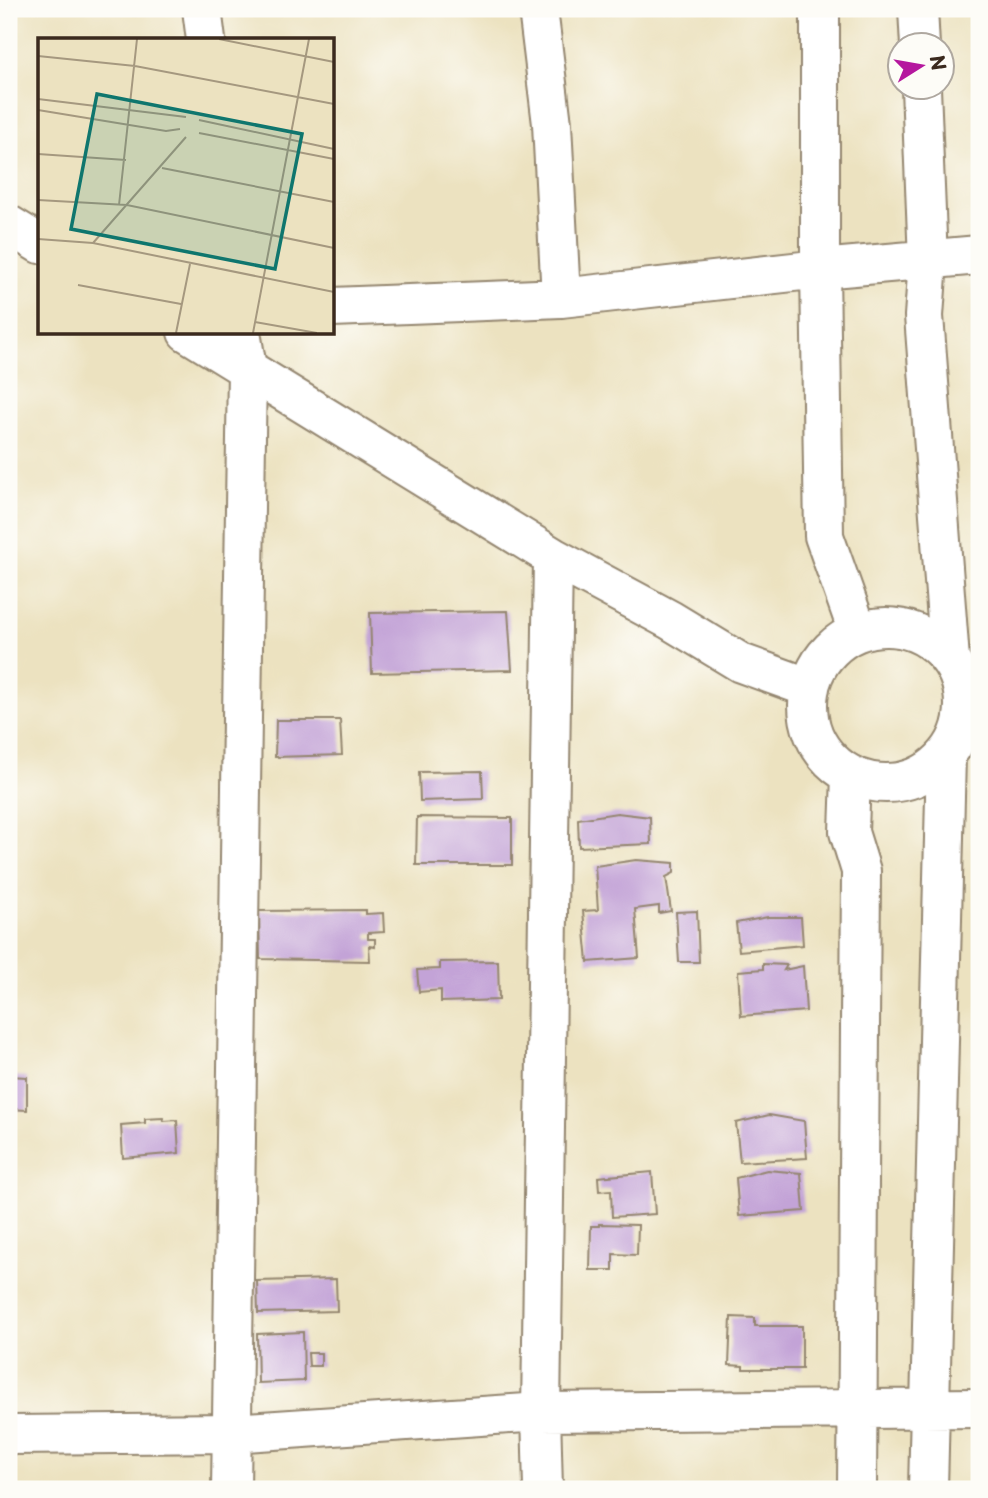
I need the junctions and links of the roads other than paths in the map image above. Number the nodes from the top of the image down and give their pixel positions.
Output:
1 (202, 9) edge
2 (538, 9) edge
3 (820, 9) edge
4 (918, 9) edge
5 (919, 32) edge
6 (206, 38) edge
7 (922, 102) edge
8 (9, 225) edge
9 (38, 243) edge
10 (979, 255) edge
11 (928, 261) junction
12 (820, 269) junction
13 (561, 298) junction
14 (334, 307) edge
15 (193, 334) edge
16 (244, 350) edge
17 (554, 557) junction
18 (858, 632) junction
19 (950, 660) junction
20 (810, 688) junction
21 (946, 756) junction
22 (851, 775) junction
23 (856, 1408) junction
24 (979, 1408) edge
25 (929, 1409) junction
26 (541, 1412) junction
27 (232, 1433) junction
28 (9, 1435) edge
29 (231, 1489) edge
30 (543, 1489) edge
31 (857, 1489) edge
32 (928, 1489) edge

1 - 6 street
2 - 13 street
3 - 12 street
4 - 5 street
7 - 11 street
8 - 9 street
10 - 11 street
11 - 12 street
11 - 19 street
12 - 13 street
12 - 18 street
13 - 14 street
15 - 16 street
16 - 17 street
16 - 27 street
17 - 20 street
17 - 26 street
18 - 19 street
18 - 20 street
19 - 21 street
20 - 22 street
21 - 22 street
21 - 25 street
22 - 23 street
23 - 25 street
23 - 26 street
23 - 31 street
24 - 25 street
25 - 32 street
26 - 27 street
26 - 30 street
27 - 28 street
27 - 29 street

